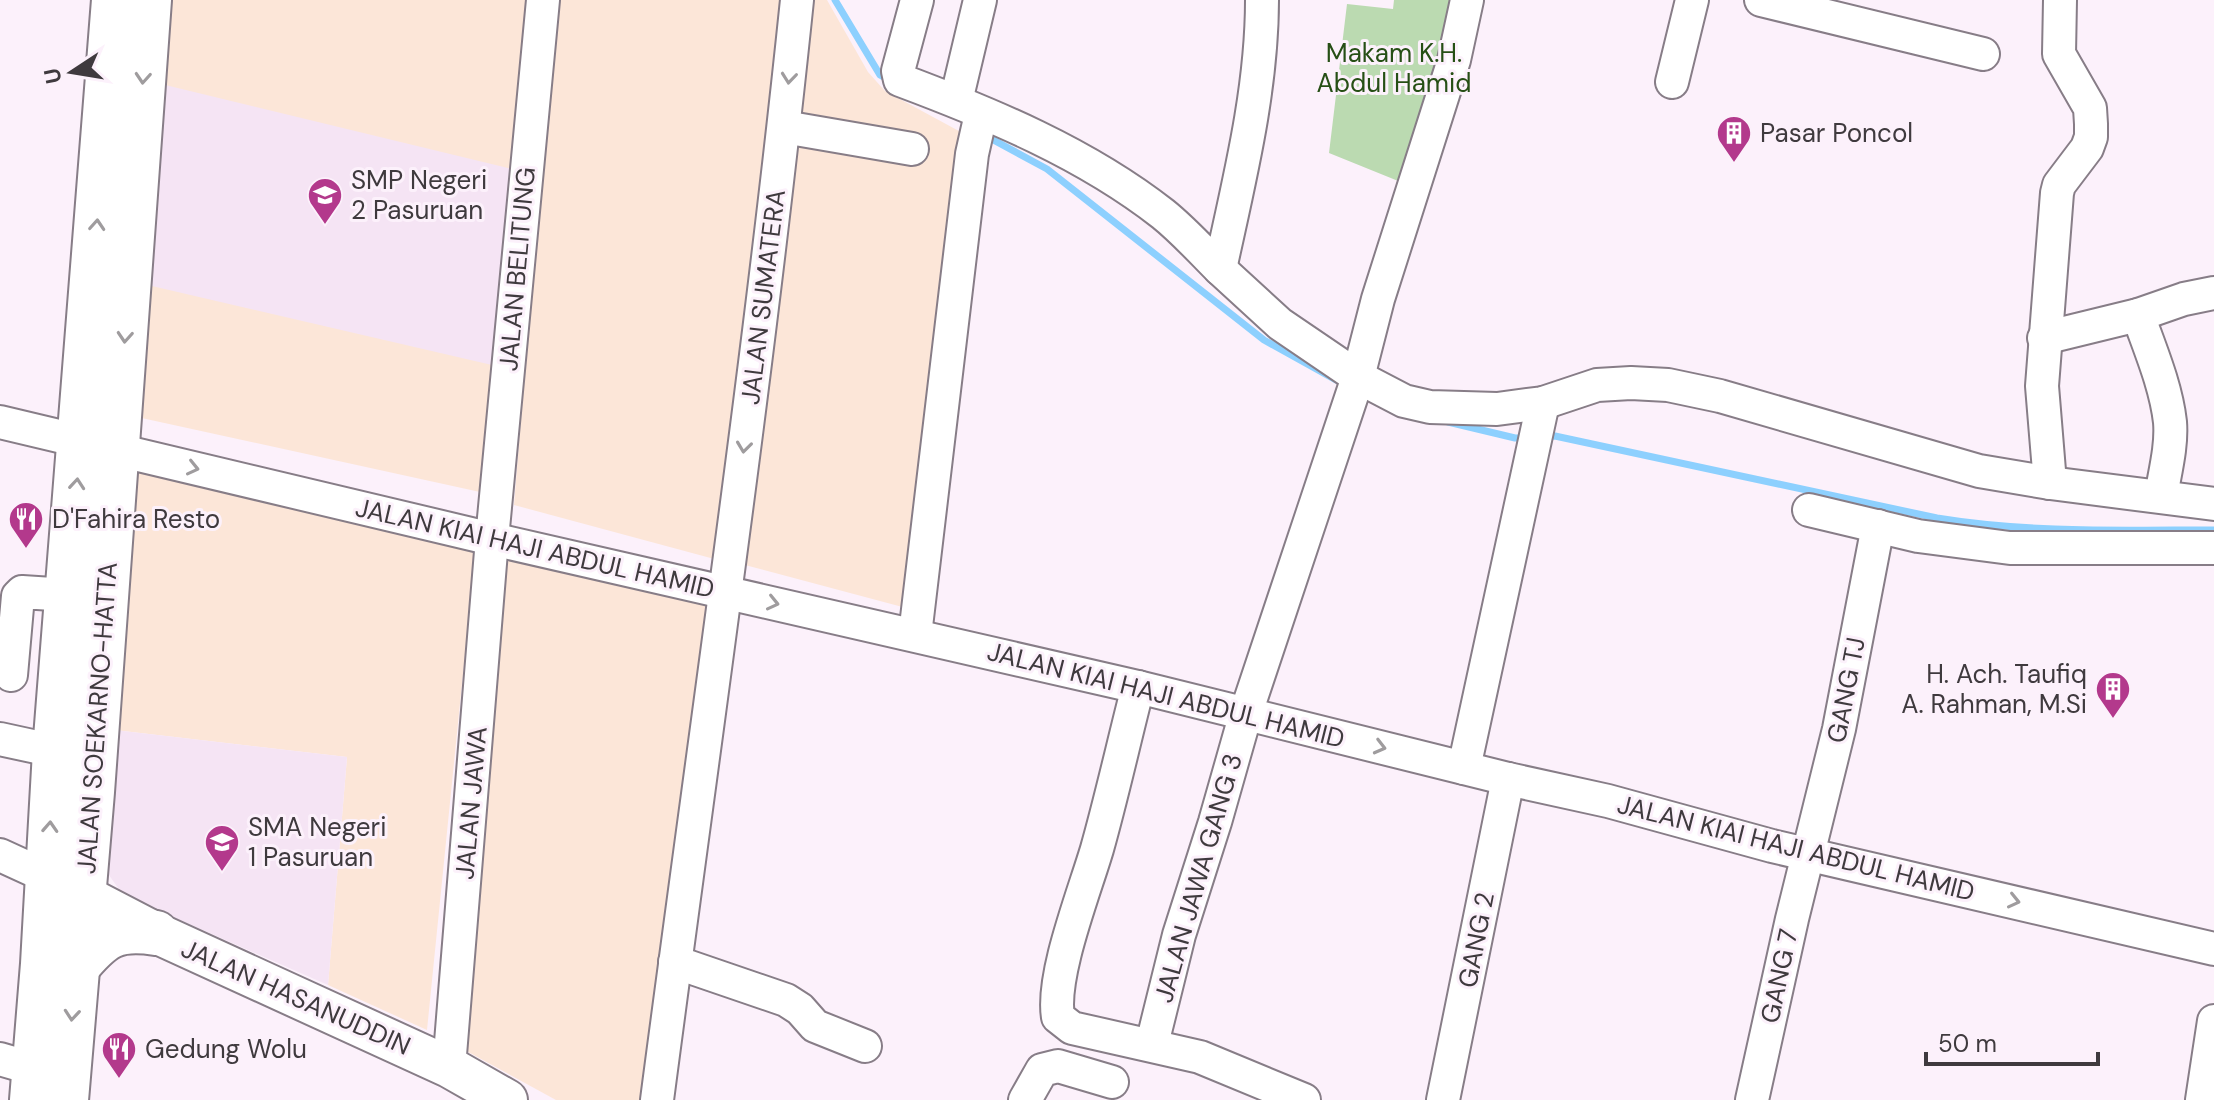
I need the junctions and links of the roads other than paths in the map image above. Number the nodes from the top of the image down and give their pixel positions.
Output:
1 (114, 0) edge
2 (149, 0) edge
3 (543, 0) edge
4 (797, 0) edge
5 (917, 0) edge
6 (980, 0) edge
7 (1262, 0) edge
8 (1467, 0) edge
9 (1692, 0) edge
10 (1761, 0) edge
11 (2060, 0) edge
12 (1983, 54) dead end
13 (1672, 82) dead end
14 (972, 112) junction
15 (784, 127) junction
16 (912, 149) dead end
17 (1220, 269) junction
18 (2214, 293) edge
19 (2138, 315) junction
20 (2044, 338) junction
21 (1354, 392) junction
22 (1540, 414) junction
23 (0, 422) edge
24 (99, 446) junction
25 (2050, 483) junction
26 (2161, 496) junction
27 (2214, 504) edge
28 (1809, 510) dead end
29 (1878, 526) junction
30 (492, 539) junction
31 (2214, 548) edge
32 (725, 593) junction
33 (68, 595) junction
34 (915, 635) junction
35 (6, 675) edge
36 (61, 676) junction
37 (1138, 687) junction
38 (1246, 713) junction
39 (0, 739) edge
40 (55, 751) junction
41 (1464, 768) junction
42 (1508, 779) junction
43 (1808, 853) junction
44 (0, 855) edge
45 (65, 886) junction
46 (156, 933) junction
47 (2214, 949) edge
48 (675, 962) junction
49 (77, 967) junction
50 (2214, 1021) edge
51 (1152, 1044) junction
52 (865, 1046) dead end
53 (449, 1067) junction
54 (22, 1076) edge
55 (1112, 1082) dead end
56 (66, 1100) edge
57 (507, 1100) edge
58 (657, 1100) edge
59 (1025, 1100) edge
60 (1304, 1100) edge
61 (1443, 1100) edge
62 (1752, 1100) edge
63 (2202, 1100) edge

24 -> 1 highway, JALAN SOEKARNO-HATTA
2 -> 24 highway, JALAN SOEKARNO-HATTA
3 - 30 street, JALAN BELITUNG
4 -> 15 street, JALAN SUMATERA
5 - 14 street
6 - 14 street
7 - 17 street
8 - 21 street, JALAN JAWA GANG 3
9 - 13 street
10 - 12 street
11 - 20 street
14 - 17 street
14 - 34 street
15 - 16 street
15 -> 32 street, JALAN SUMATERA
17 - 21 street
18 - 19 street
19 - 20 street
19 - 26 street
20 - 25 street
21 - 22 street
21 - 38 street, JALAN JAWA GANG 3
22 - 25 street
22 - 41 street
23 - 24 street, JALAN KIAI HAJI ABDUL HAMID
24 -> 30 street, JALAN KIAI HAJI ABDUL HAMID
33 -> 24 highway, JALAN SOEKARNO-HATTA
24 - 45 highway, JALAN SOEKARNO-HATTA
25 - 26 street
26 - 27 street
28 - 29 street
29 - 31 street
29 - 43 street, GANG TJ
30 - 32 street, JALAN KIAI HAJI ABDUL HAMID
30 - 53 street, JALAN JAWA
32 -> 34 street, JALAN KIAI HAJI ABDUL HAMID
32 - 48 street, JALAN SUMATERA
33 - 35 street
33 - 36 highway, JALAN SOEKARNO-HATTA
34 - 37 street, JALAN KIAI HAJI ABDUL HAMID
35 - 36 street
36 - 40 highway, JALAN SOEKARNO-HATTA
37 - 38 street, JALAN KIAI HAJI ABDUL HAMID
37 - 51 street
38 -> 41 street, JALAN KIAI HAJI ABDUL HAMID
38 - 51 street, JALAN JAWA GANG 3
39 - 40 street
45 -> 40 highway, JALAN SOEKARNO-HATTA
41 - 42 street, JALAN KIAI HAJI ABDUL HAMID
42 - 43 street, JALAN KIAI HAJI ABDUL HAMID
42 - 61 street, GANG 2
43 -> 47 street, JALAN KIAI HAJI ABDUL HAMID
43 - 62 street, GANG 7
44 - 45 street
45 - 46 main road, JALAN HASANUDDIN
45 - 49 highway, JALAN SOEKARNO-HATTA
45 - 54 highway, JALAN SOEKARNO-HATTA
46 - 49 highway
46 - 53 main road, JALAN HASANUDDIN
48 - 52 street
48 - 58 street, JALAN SUMATERA
49 -> 56 highway, JALAN SOEKARNO-HATTA
50 - 63 street
51 - 60 street
53 - 57 main road, JALAN HASANUDDIN
55 - 59 street

